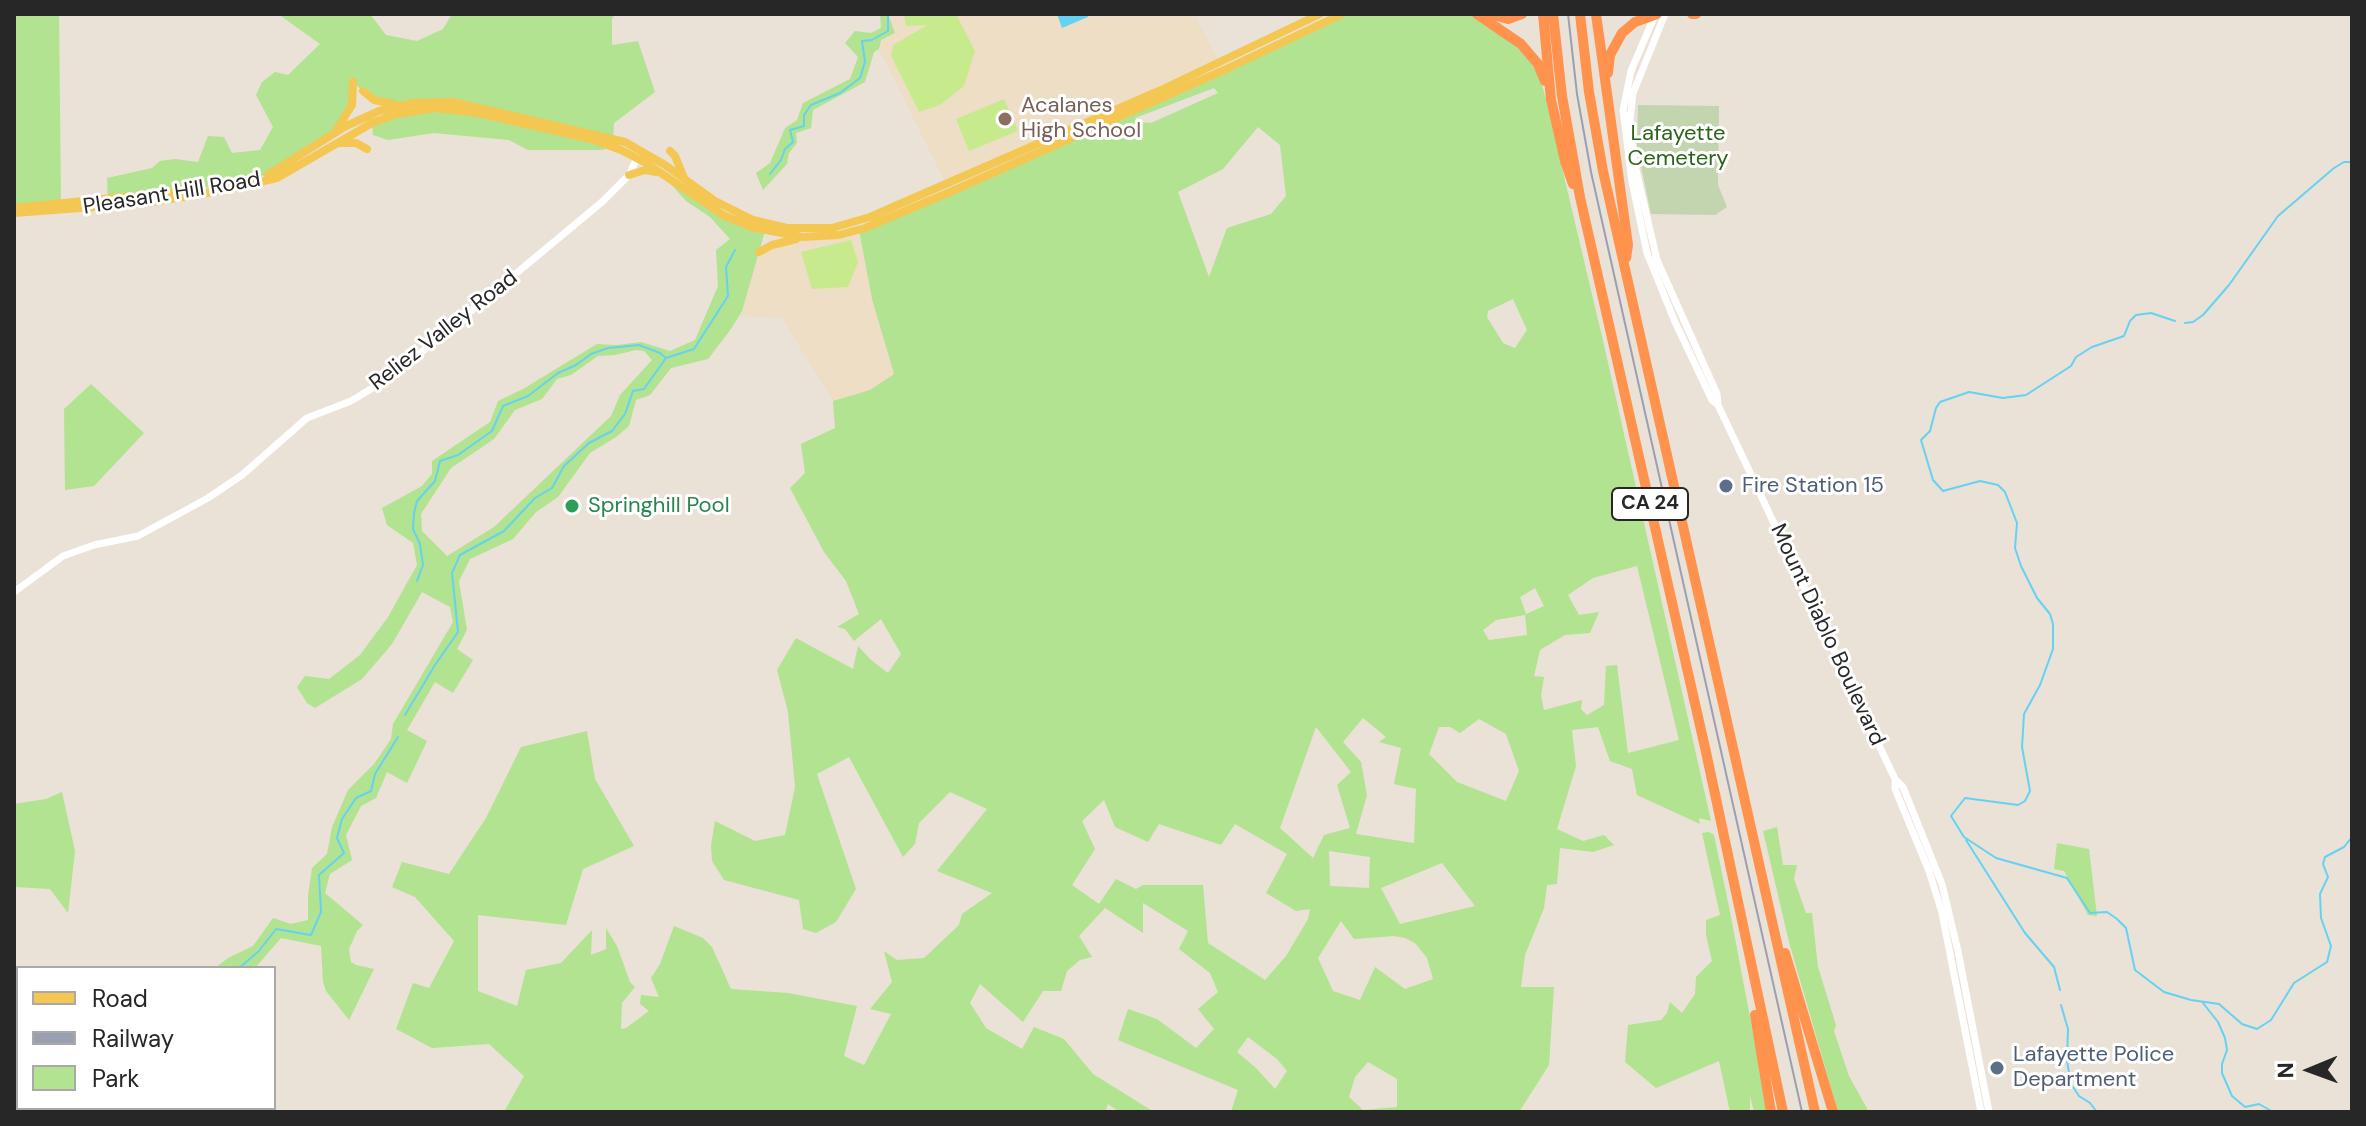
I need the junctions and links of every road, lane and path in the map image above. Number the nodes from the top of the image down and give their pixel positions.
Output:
1 (1320, 14) edge
2 (1342, 14) edge
3 (1477, 14) edge
4 (1491, 14) edge
5 (1522, 14) edge
6 (1543, 14) edge
7 (1553, 14) edge
8 (1580, 14) edge
9 (1596, 14) edge
10 (1657, 14) edge
11 (1665, 14) edge
12 (353, 82) dead end
13 (363, 91) dead end
14 (1551, 100) junction
15 (399, 105) junction
16 (331, 140) junction
17 (1613, 143) junction
18 (367, 149) dead end
19 (639, 154) junction
20 (663, 169) junction
21 (629, 175) junction
22 (684, 179) junction
23 (1580, 197) junction
24 (14, 210) edge
25 (802, 237) junction
26 (759, 252) dead end
27 (1626, 268) junction
28 (1718, 405) junction
29 (14, 592) edge
30 (1895, 779) junction
31 (1764, 882) junction
32 (1745, 938) junction
33 (1771, 1112) edge
34 (1783, 1112) edge
35 (1815, 1112) edge
36 (1833, 1112) edge
37 (1981, 1112) edge
38 (1989, 1112) edge

1 - 22 main road, Pleasant Hill Road
2 - 25 main road, Pleasant Hill Road
3 - 14 highway
4 - 5 highway
6 - 14 highway
7 - 23 highway, CA 24
8 - 27 highway, CA 24
9 - 17 highway
10 - 17 highway
10 - 28 main road, Mount Diablo Boulevard
11 - 28 main road, Mount Diablo Boulevard
12 - 16 main road
13 - 15 main road
14 - 23 highway
15 - 16 main road, Pleasant Hill Road
15 - 19 main road, Pleasant Hill Road
16 - 18 main road
16 - 19 main road, Pleasant Hill Road
16 - 24 main road, Pleasant Hill Road
17 - 27 highway
19 - 20 main road, Pleasant Hill Road
19 - 21 main road, Reliez Valley Road
20 - 21 main road
20 - 22 main road, Pleasant Hill Road
20 - 22 main road
20 - 25 main road, Pleasant Hill Road
21 - 29 main road, Reliez Valley Road
23 - 32 highway, CA 24
25 - 26 main road
27 - 31 highway, CA 24
28 - 30 main road, Mount Diablo Boulevard
30 - 37 main road, Mount Diablo Boulevard
30 - 38 main road, Mount Diablo Boulevard
31 - 35 highway, CA 24
31 - 36 highway
32 - 33 highway
32 - 34 highway, CA 24

